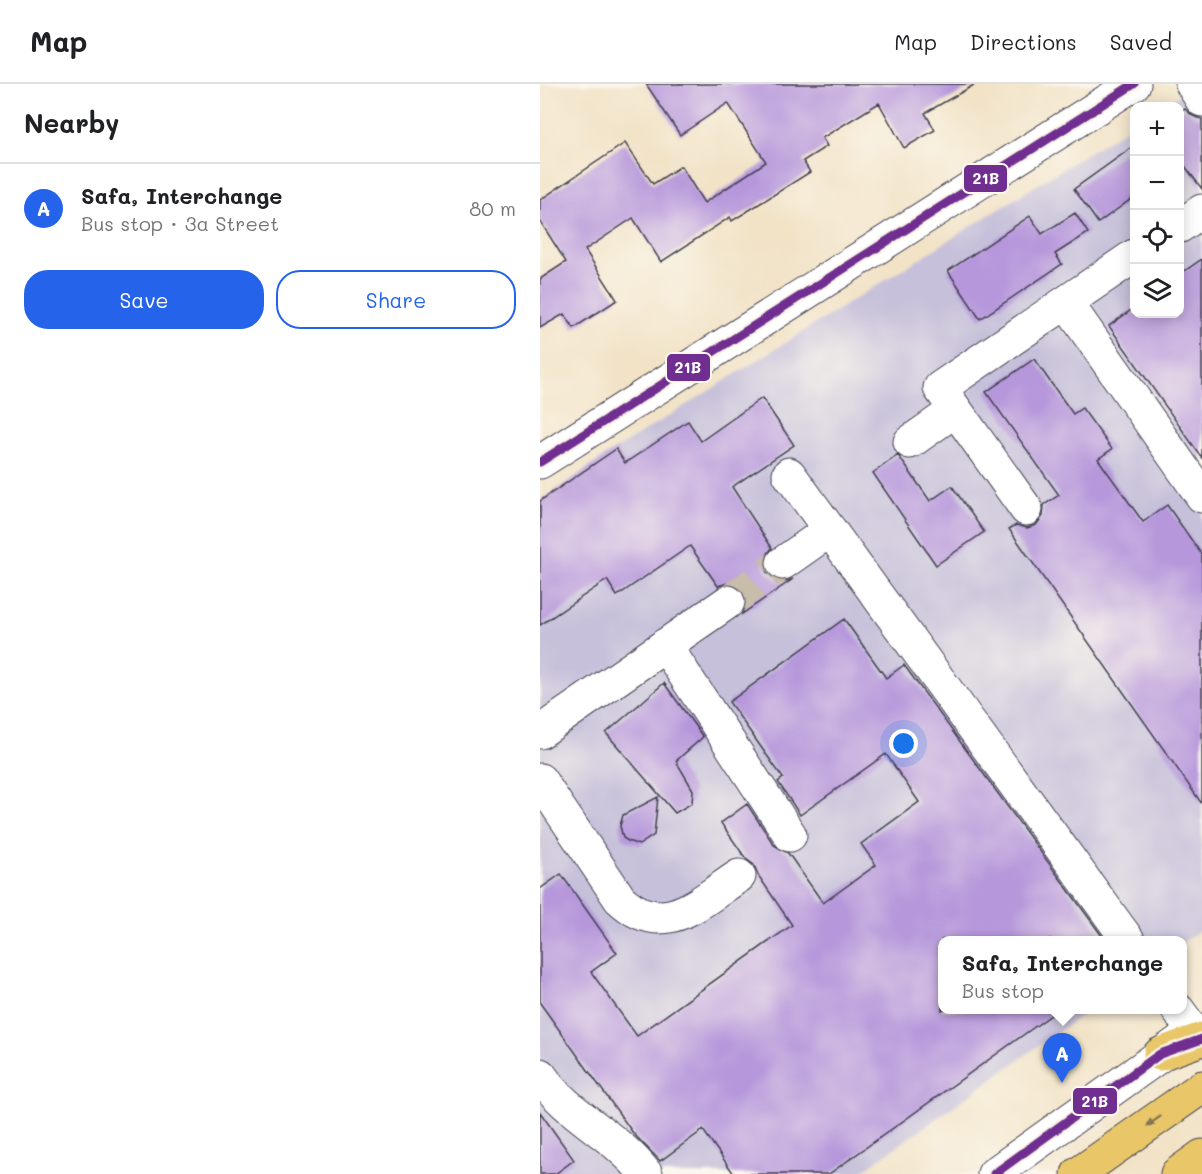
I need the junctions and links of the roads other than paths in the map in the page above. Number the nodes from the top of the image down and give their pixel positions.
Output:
1 (1134, 84) edge
2 (1192, 84) edge
3 (1202, 100) edge
4 (1202, 211) edge
5 (1184, 223) edge
6 (1130, 259) edge
7 (1066, 302) junction
8 (954, 411) junction
9 (910, 442) dead end
10 (540, 462) edge
11 (789, 474) dead end
12 (1202, 496) edge
13 (1026, 509) dead end
14 (830, 530) junction
15 (783, 563) tunnel mouth
16 (728, 602) tunnel mouth
17 (665, 645) junction
18 (540, 732) edge
19 (540, 780) edge
20 (790, 835) dead end
21 (739, 876) dead end
22 (1125, 936) edge
23 (1194, 1026) edge
24 (1160, 1054) joint
25 (540, 1075) edge
26 (1202, 1088) edge
27 (1202, 1156) edge
28 (629, 1168) edge
29 (994, 1174) edge
30 (1078, 1174) edge
31 (1177, 1174) edge

1 - 10 street
2 - 3 street
4 - 5 street
6 - 7 street
7 - 8 street
7 - 12 street
8 - 9 street
8 - 13 street
11 - 14 street
14 - 15 street
14 - 22 street
16 - 17 street
17 - 18 street
17 - 20 street
19 - 21 street
23 - 24 main road
24 - 29 street
25 - 28 street
26 -> 30 main road
27 - 31 main road

